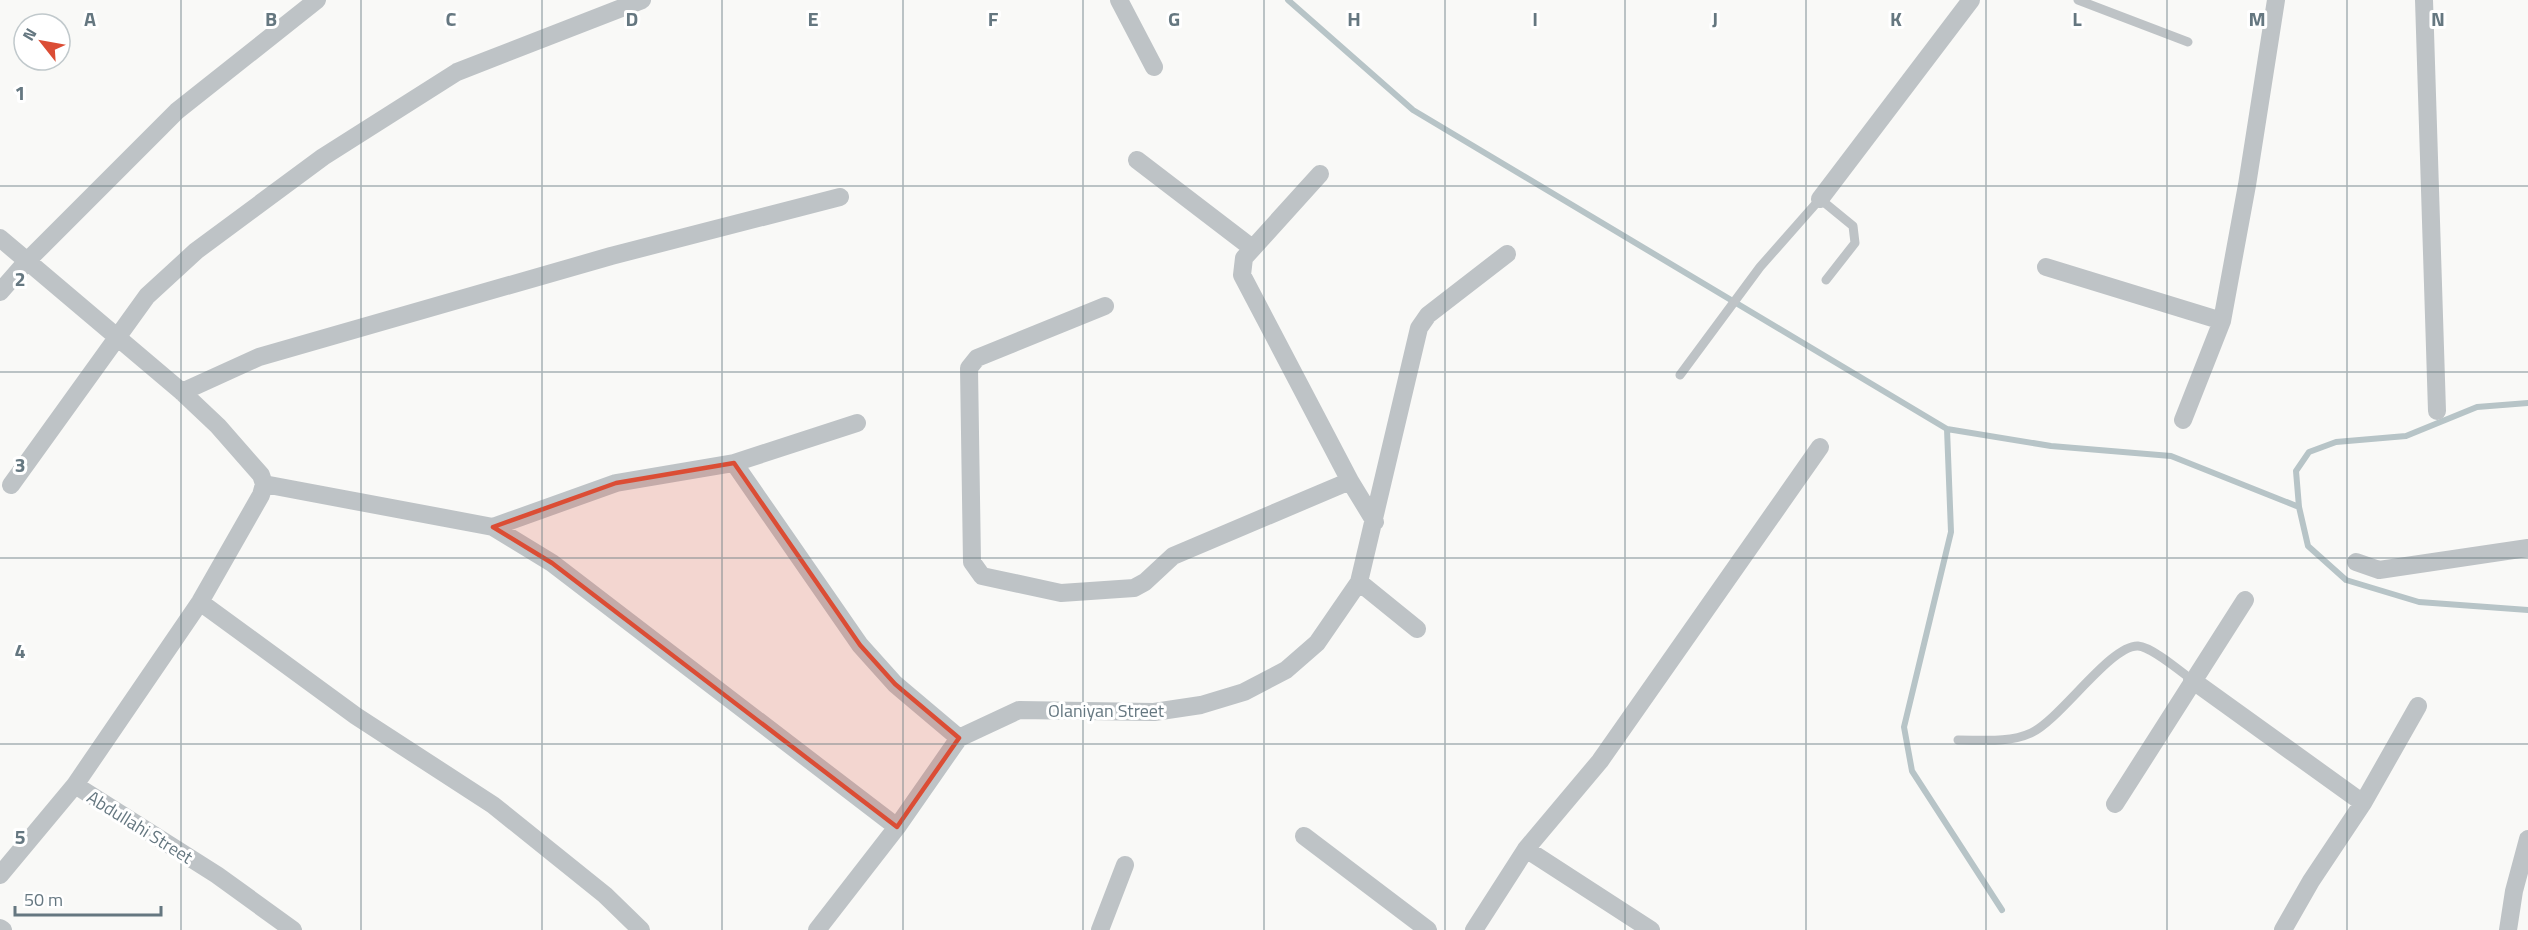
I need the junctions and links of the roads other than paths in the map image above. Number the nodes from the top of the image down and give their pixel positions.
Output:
1 (317, 0) edge
2 (642, 0) edge
3 (1119, 0) edge
4 (1971, 0) edge
5 (2078, 0) edge
6 (2276, 0) edge
7 (2424, 0) edge
8 (2188, 42) dead end
9 (1154, 67) dead end
10 (1137, 160) dead end
11 (1320, 174) dead end
12 (840, 197) dead end
13 (1820, 199) junction
14 (0, 238) edge
15 (1252, 248) junction
16 (1507, 254) dead end
17 (28, 260) junction
18 (2046, 267) dead end
19 (1826, 280) dead end
20 (0, 292) edge
21 (1104, 306) dead end
22 (2222, 321) junction
23 (117, 337) junction
24 (1680, 375) dead end
25 (182, 392) junction
26 (2437, 411) dead end
27 (2183, 420) dead end
28 (857, 423) dead end
29 (1820, 447) dead end
30 (734, 463) junction
31 (1350, 481) junction
32 (264, 484) junction
33 (11, 485) dead end
34 (1375, 522) junction
35 (494, 527) junction
36 (2528, 548) edge
37 (2355, 562) dead end
38 (1359, 582) junction
39 (2246, 600) dead end
40 (200, 602) junction
41 (1417, 629) dead end
42 (2192, 680) junction
43 (2418, 706) dead end
44 (959, 738) junction
45 (1958, 740) dead end
46 (75, 785) junction
47 (2363, 803) junction
48 (2115, 804) dead end
49 (897, 827) junction
50 (1304, 836) dead end
51 (2528, 839) edge
52 (1526, 849) junction
53 (1125, 865) dead end
54 (0, 875) edge
55 (293, 930) edge
56 (641, 930) edge
57 (817, 930) edge
58 (1100, 930) edge
59 (1428, 930) edge
60 (1474, 930) edge
61 (1651, 930) edge
62 (2283, 930) edge
63 (2508, 930) edge

1 - 17 street
2 - 23 street
3 - 9 street
4 - 13 street
5 - 8 lane
6 - 22 street
7 - 26 street
10 - 15 street
11 - 15 street
12 - 25 street
13 - 19 lane
13 - 24 lane
14 - 17 street
15 - 31 street
16 - 34 street, Olaniyan Street
17 - 20 street
17 - 23 street
18 - 22 street
21 - 31 street
22 - 27 street
23 - 25 street
23 - 33 street
25 - 32 street
28 - 30 street
29 - 52 street
30 - 35 street
30 - 44 street
31 - 34 street
32 - 35 street
32 - 40 street
34 - 38 street, Olaniyan Street
35 - 49 street
36 - 37 street
38 - 41 street
38 - 44 street, Olaniyan Street
39 - 42 street
40 - 46 street
40 - 56 street
42 - 45 lane
42 - 47 street
42 - 48 street
43 - 47 street
44 - 49 street
46 - 54 street
46 - 55 street, Abdullahi Street
47 - 62 street
49 - 57 street
50 - 59 street
51 - 63 street
52 - 60 street
52 - 61 street
53 - 58 street

